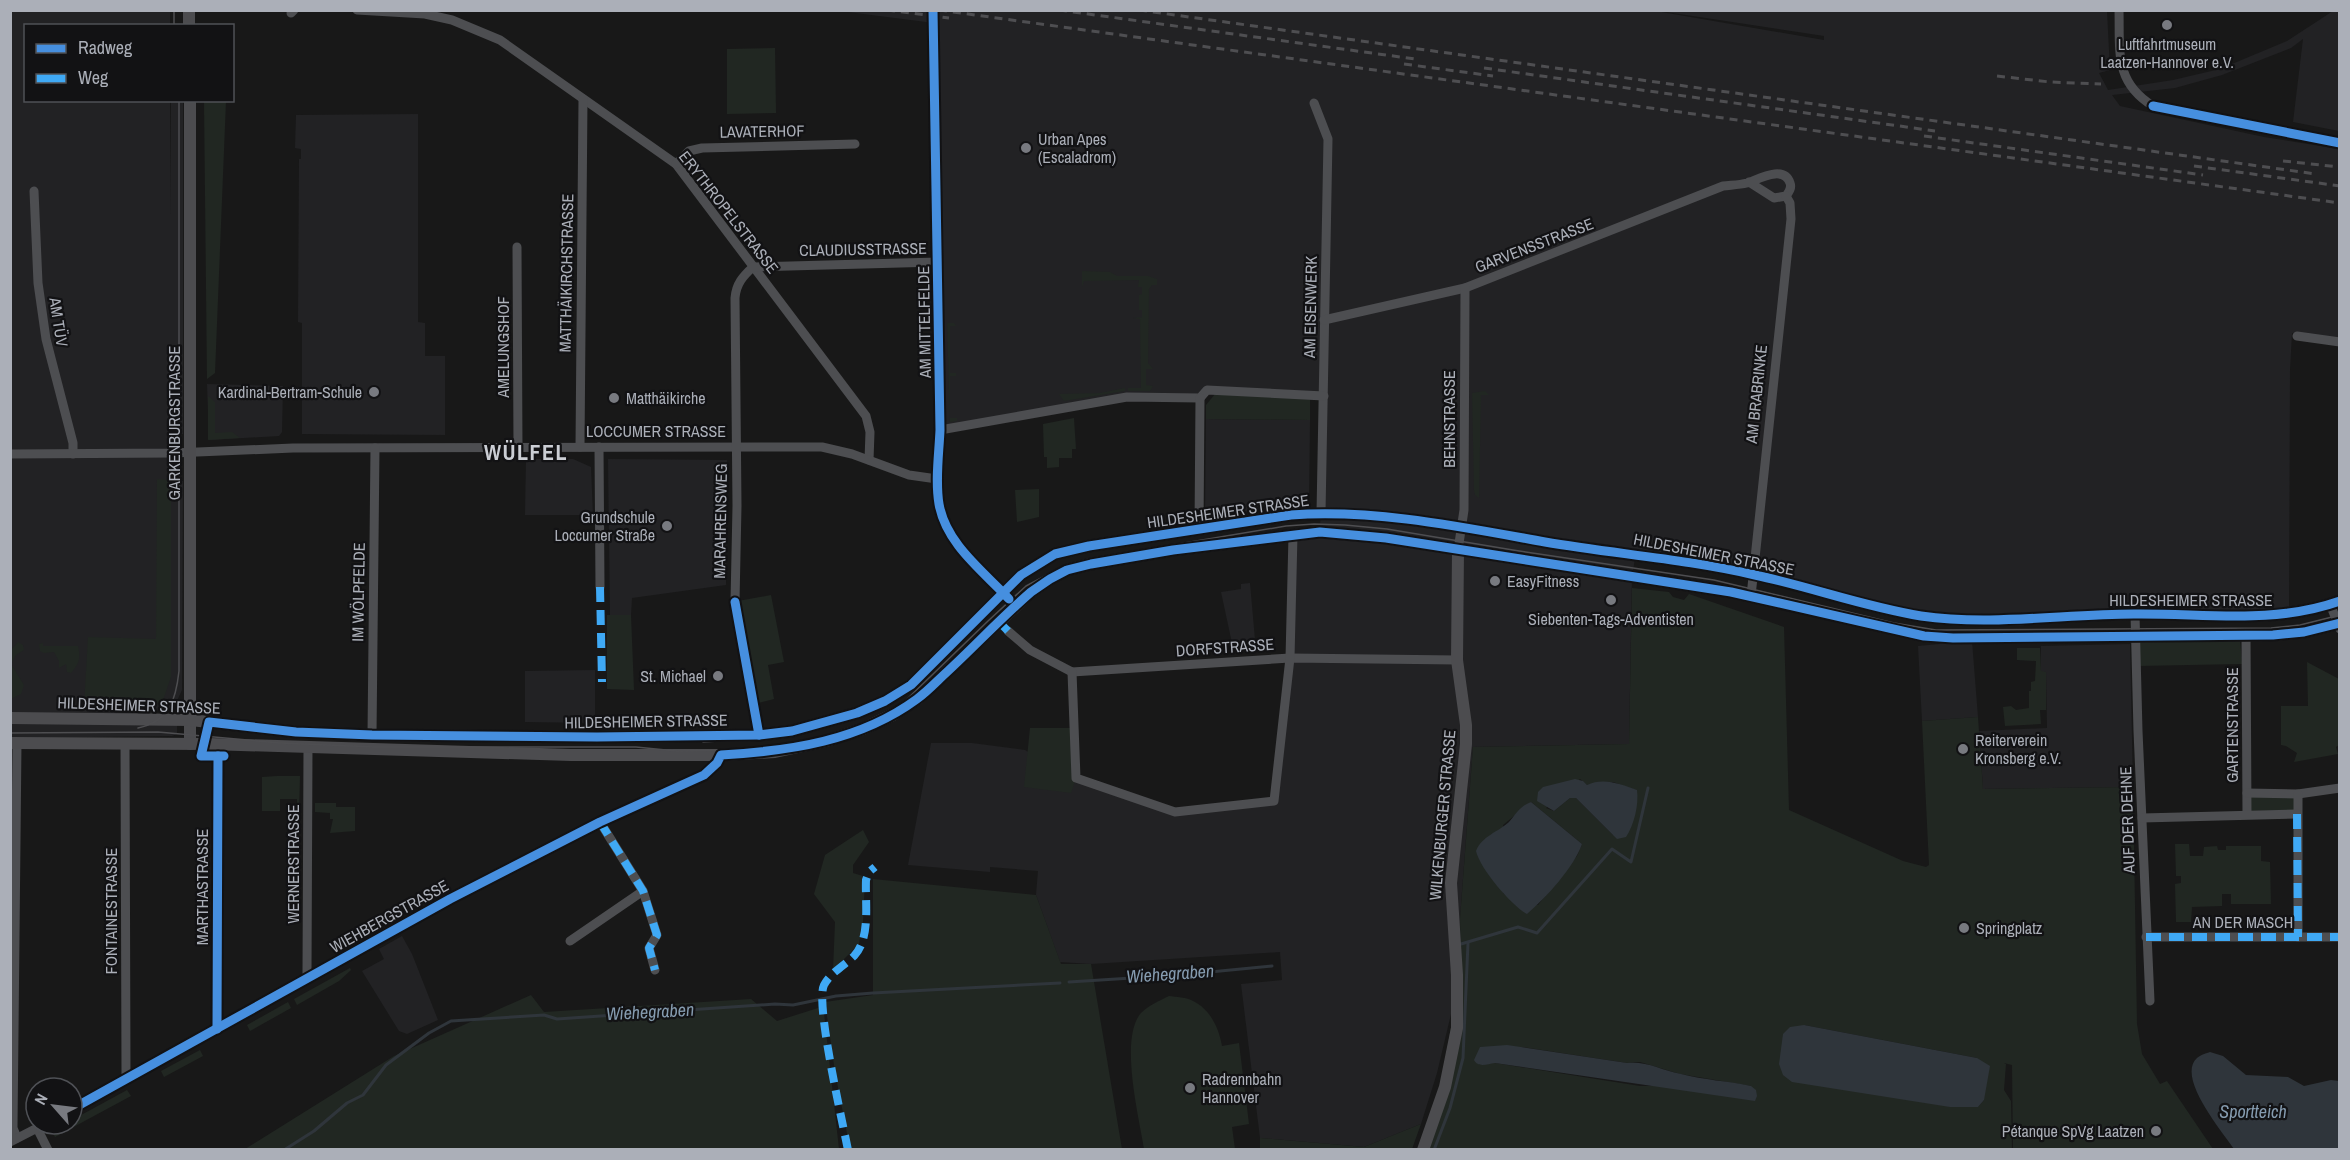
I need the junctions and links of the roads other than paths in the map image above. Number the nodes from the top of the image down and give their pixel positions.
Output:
1 (357, 10) edge
2 (933, 10) edge
3 (2119, 10) edge
4 (583, 99) junction
5 (190, 102) edge
6 (1314, 103) dead end
7 (2340, 143) edge
8 (855, 144) dead end
9 (676, 164) junction
10 (1749, 182) junction
11 (34, 191) dead end
12 (1786, 196) junction
13 (518, 247) dead end
14 (938, 262) junction
15 (753, 267) junction
16 (1465, 288) junction
17 (1324, 320) junction
18 (2296, 336) dead end
19 (2340, 342) edge
20 (1324, 396) junction
21 (1200, 398) junction
22 (940, 430) junction
23 (736, 446) junction
24 (518, 447) junction
25 (580, 447) junction
26 (599, 447) junction
27 (375, 448) junction
28 (191, 453) junction
29 (10, 454) edge
30 (73, 454) junction
31 (869, 460) junction
32 (938, 479) junction
33 (1321, 513) junction
34 (1462, 527) junction
35 (1199, 530) junction
36 (1293, 535) junction
37 (1458, 550) junction
38 (1753, 574) junction
39 (600, 587) dead end
40 (1003, 593) junction
41 (1751, 596) junction
42 (2335, 602) edge
43 (735, 603) dead end
44 (1015, 606) junction
45 (2135, 614) junction
46 (2339, 626) edge
47 (1008, 631) dead end
48 (2246, 636) junction
49 (2135, 638) junction
50 (1290, 658) junction
51 (1457, 660) junction
52 (1072, 672) junction
53 (10, 718) edge
54 (191, 720) junction
55 (372, 735) junction
56 (14, 743) edge
57 (125, 743) junction
58 (190, 744) junction
59 (218, 744) junction
60 (308, 749) junction
61 (721, 755) junction
62 (2340, 788) edge
63 (2247, 793) junction
64 (2298, 794) junction
65 (2247, 814) junction
66 (2297, 814) junction
67 (2142, 818) junction
68 (600, 822) junction
69 (13, 869) edge
70 (643, 891) junction
71 (2298, 937) junction
72 (2340, 937) edge
73 (2146, 938) junction
74 (570, 941) dead end
75 (655, 970) dead end
76 (13, 971) edge
77 (309, 978) junction
78 (2150, 1001) dead end
79 (217, 1029) junction
80 (12, 1072) edge
81 (128, 1078) junction
82 (84, 1102) edge
83 (14, 1140) edge
84 (1423, 1149) edge

1 - 4 street, ERYTHROPELSTRASSE
2 - 14 street, AM MITTELFELDE, bridge
3 - 7 street
4 - 9 street, ERYTHROPELSTRASSE
4 - 25 street, MATTHÄIKIRCHSTRASSE
5 - 28 main road, GARKENBURGSTRASSE
6 - 17 street, AM EISENWERK
8 - 9 street, LAVATERHOF
9 - 15 street, ERYTHROPELSTRASSE
10 - 12 street
10 - 12 street, GARVENSSTRASSE
10 - 16 street, GARVENSSTRASSE
11 - 30 street, AM TÜV
12 - 38 street, AM BRABRINKE
13 - 24 street, AMELUNGSHOF
14 - 15 street, CLAUDIUSSTRASSE
14 - 22 street, AM MITTELFELDE
15 - 23 street, MARAHRENSWEG
15 - 31 street, ERYTHROPELSTRASSE
16 - 17 street, GARVENSSTRASSE
16 - 34 street, BEHNSTRASSE
17 - 20 street, AM EISENWERK
18 - 19 street
20 - 21 street
20 - 33 street, AM EISENWERK
21 - 22 street
21 - 35 street
22 - 32 street, AM MITTELFELDE
23 - 26 street, LOCCUMER STRASSE
23 - 31 street, LOCCUMER STRASSE
23 - 43 street, MARAHRENSWEG
24 - 25 street, LOCCUMER STRASSE
24 - 27 street, LOCCUMER STRASSE
25 - 26 street, LOCCUMER STRASSE
26 - 39 street
27 - 28 street, LOCCUMER STRASSE
27 - 55 street, IM WÖLPFELDE
28 - 30 street, LOCCUMER STRASSE
28 - 54 main road, GARKENBURGSTRASSE
29 - 30 street, LOCCUMER STRASSE
31 - 32 street, LOCCUMER STRASSE
32 - 40 street, AM MITTELFELDE
33 - 34 main road, HILDESHEIMER STRASSE
33 - 35 main road, HILDESHEIMER STRASSE
34 - 37 street, BEHNSTRASSE
34 - 38 main road, HILDESHEIMER STRASSE
35 - 40 main road, HILDESHEIMER STRASSE
36 - 37 main road, HILDESHEIMER STRASSE
36 - 44 main road, HILDESHEIMER STRASSE
36 - 50 street
37 - 41 main road, HILDESHEIMER STRASSE
37 - 51 main road, WILKENBURGER STRASSE
38 - 41 street, AM BRABRINKE
38 - 45 main road, HILDESHEIMER STRASSE
40 - 44 street, AM MITTELFELDE
40 - 55 main road, HILDESHEIMER STRASSE
41 - 49 main road, HILDESHEIMER STRASSE
42 - 45 main road, HILDESHEIMER STRASSE
42 - 46 street
44 - 61 main road, HILDESHEIMER STRASSE
45 - 49 street, HILDESHEIMER STRASSE
46 - 48 main road, HILDESHEIMER STRASSE
47 - 52 street
48 - 49 main road, HILDESHEIMER STRASSE
48 - 63 street, GARTENSTRASSE
49 - 67 street, AUF DER DEHNE
50 - 51 street, DORFSTRASSE
50 - 52 street, DORFSTRASSE
50 - 52 street
51 - 84 main road, WILKENBURGER STRASSE
53 - 54 main road, HILDESHEIMER STRASSE
54 - 55 main road, HILDESHEIMER STRASSE
54 - 58 main road, GARKENBURGSTRASSE
56 - 57 main road, HILDESHEIMER STRASSE
56 - 69 street
57 - 58 main road, HILDESHEIMER STRASSE
57 - 81 street, FONTAINESTRASSE
58 - 59 main road, HILDESHEIMER STRASSE
59 - 60 main road, HILDESHEIMER STRASSE
59 - 79 street, MARTHASTRASSE
60 - 61 main road, HILDESHEIMER STRASSE
60 - 77 street, WERNERSTRASSE
61 - 68 street, WIEHBERGSTRASSE
62 - 64 street
63 - 64 street
63 - 65 street, GARTENSTRASSE
64 - 66 street
65 - 66 street
65 - 67 street
66 - 71 street
67 - 73 street, AUF DER DEHNE
68 - 70 street
68 - 77 street, WIEHBERGSTRASSE
69 - 76 street
70 - 74 street
70 - 75 street
71 - 72 street, AN DER MASCH
71 - 73 street, AN DER MASCH
73 - 78 street, AUF DER DEHNE
76 - 80 street
77 - 79 street, WIEHBERGSTRASSE
79 - 81 street, WIEHBERGSTRASSE
80 - 83 street
81 - 82 street, WIEHBERGSTRASSE

